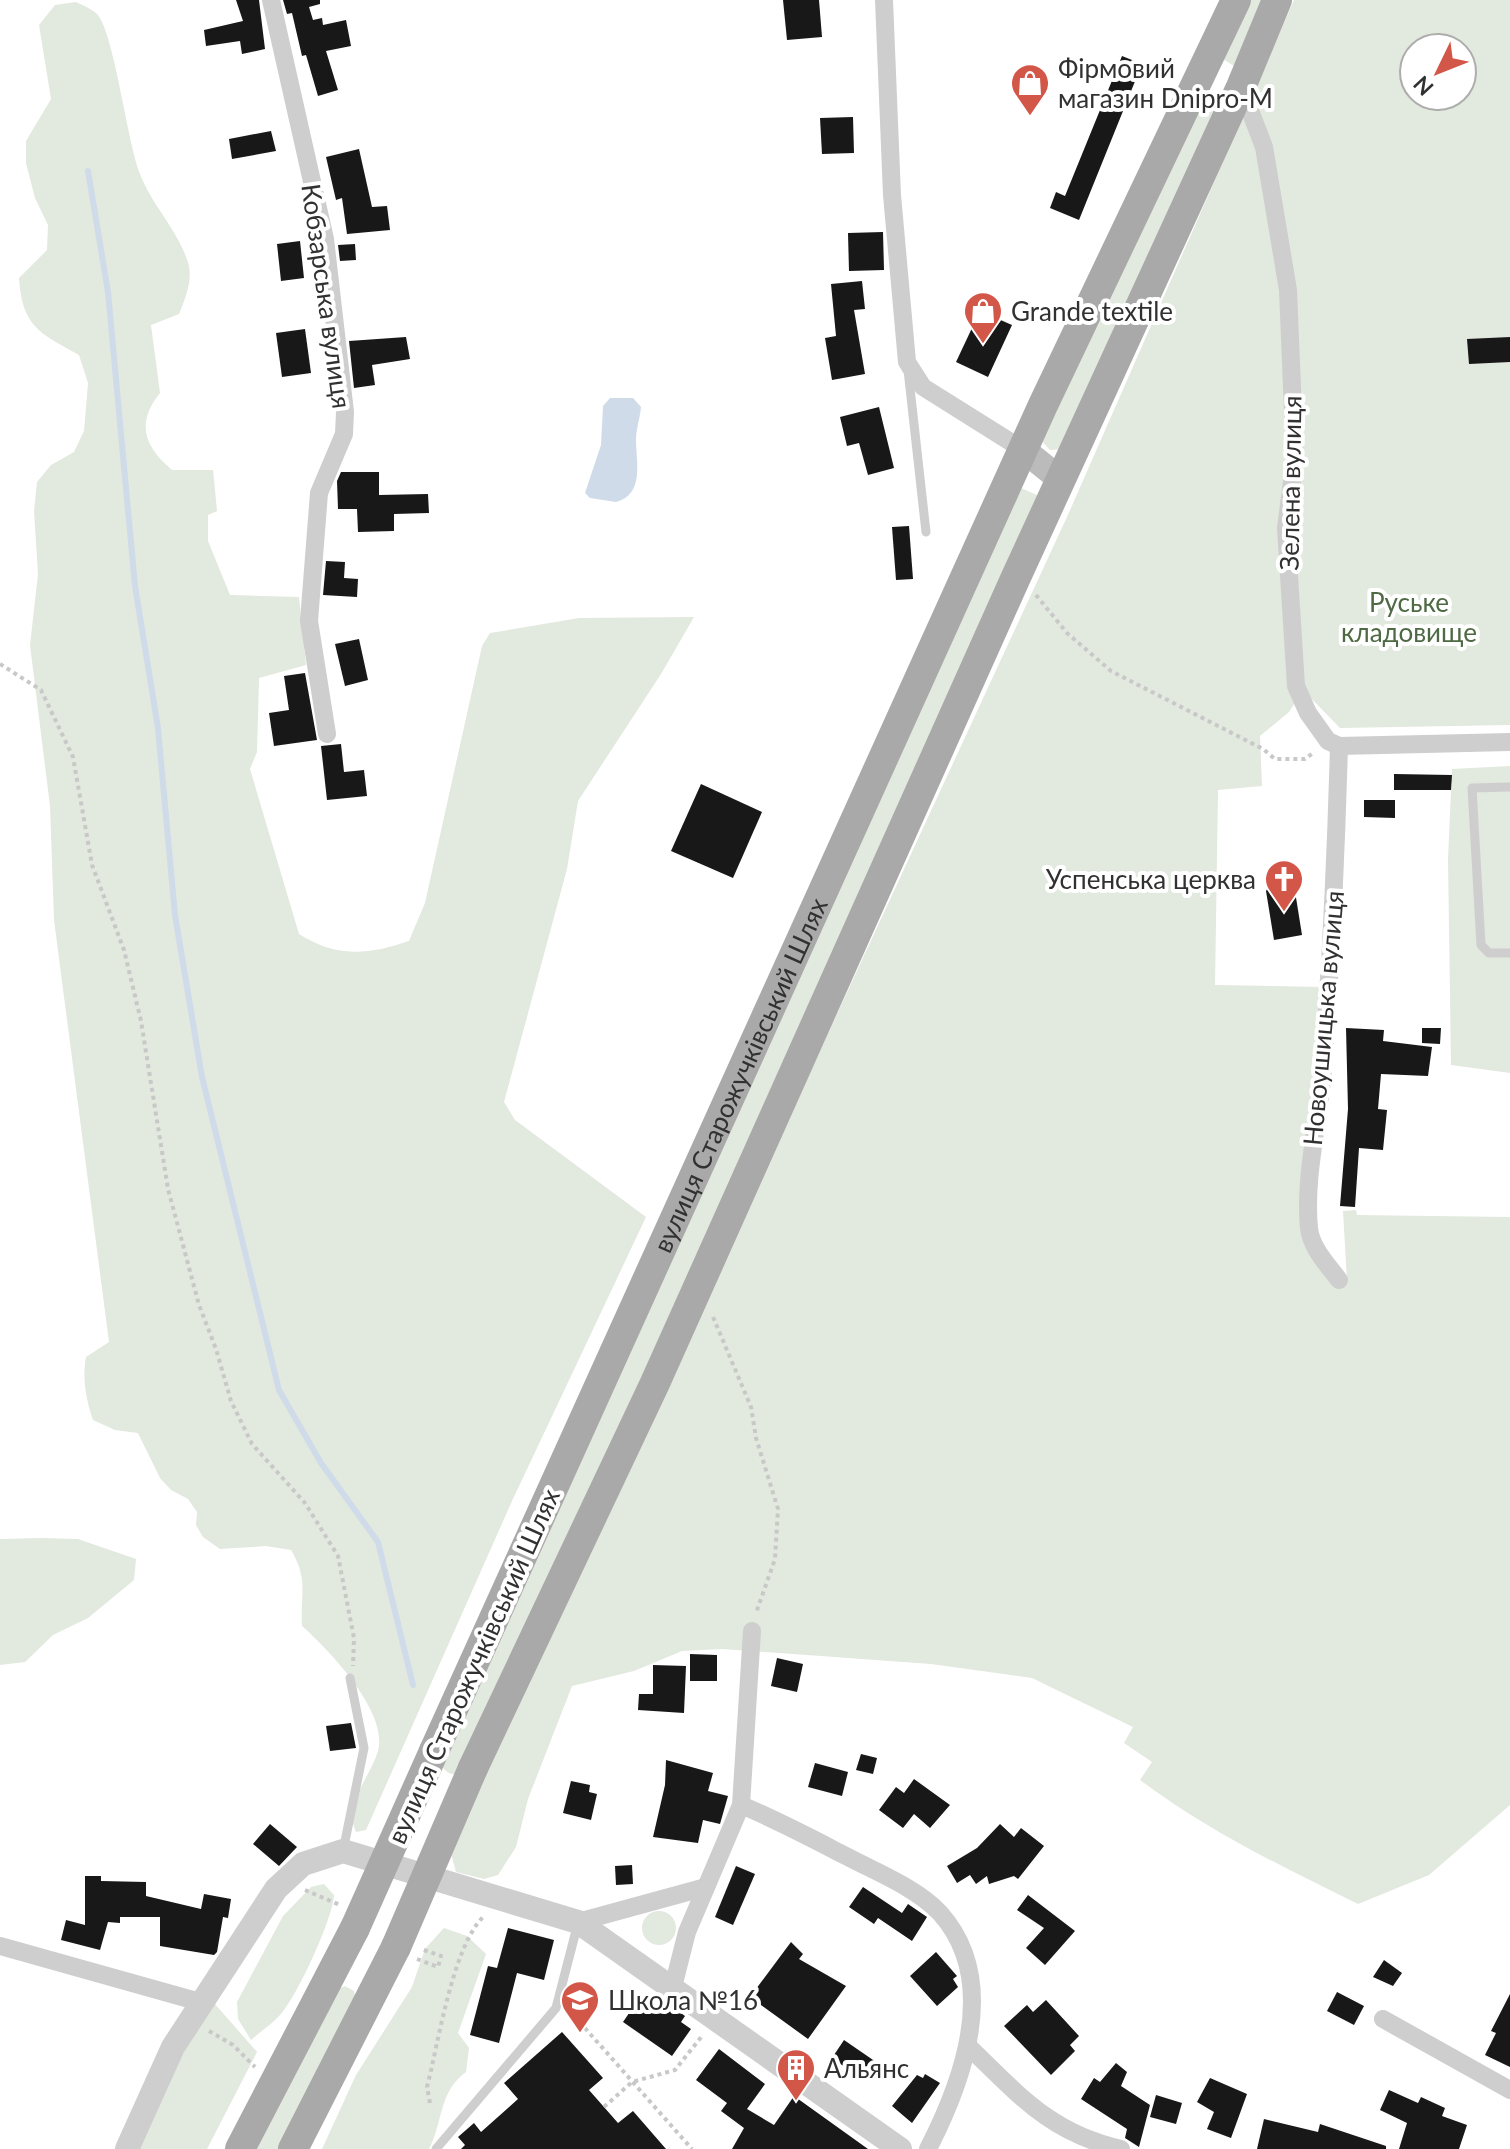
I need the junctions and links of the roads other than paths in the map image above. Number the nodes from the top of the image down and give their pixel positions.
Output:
1 (271, 0) edge
2 (884, 0) edge
3 (1236, 0) edge
4 (1277, 0) edge
5 (1202, 75) junction
6 (1241, 87) junction
7 (907, 362) junction
8 (1025, 451) junction
9 (1061, 480) junction
10 (926, 532) dead end
11 (327, 734) dead end
12 (1510, 742) edge
13 (1333, 744) junction
14 (1510, 787) edge
15 (1510, 953) edge
16 (1339, 1280) dead end
17 (752, 1631) road end
18 (350, 1678) road end
19 (741, 1805) junction
20 (343, 1851) junction
21 (706, 1887) junction
22 (578, 1922) junction
23 (0, 1946) edge
24 (339, 1961) junction
25 (379, 1981) junction
26 (673, 1987) junction
27 (195, 2011) junction
28 (1383, 2019) dead end
29 (968, 2046) junction
30 (1510, 2090) edge
31 (127, 2149) edge
32 (240, 2149) edge
33 (293, 2149) edge
34 (436, 2149) edge
35 (900, 2149) edge
36 (928, 2149) edge
37 (1121, 2149) edge

1 - 11 street, Кобзарська вулиця
2 - 7 street
3 - 5 main road, вулиця Старожучківський Шлях
4 - 6 main road, вулиця Старожучківський Шлях
5 - 6 main road
5 - 8 main road, вулиця Старожучківський Шлях
6 - 9 main road, вулиця Старожучківський Шлях
6 - 13 street, Зелена вулиця
7 - 8 street
7 - 10 lane
8 - 9 main road
8 - 24 main road, вулиця Старожучківський Шлях, bridge
9 - 25 main road, вулиця Старожучківський Шлях, bridge
12 - 13 street
13 - 16 street, Новоушицька вулиця
14 - 15 lane
17 - 19 street
18 - 20 lane
19 - 21 street
19 - 29 street
20 - 22 street
20 - 27 street
21 - 22 street
21 - 26 street
22 - 26 street
22 - 34 lane
23 - 27 street
24 - 25 main road
24 - 32 main road, вулиця Старожучківський Шлях
25 - 33 main road, вулиця Старожучківський Шлях
26 - 35 street
27 - 31 street
28 - 30 street
29 - 36 street
29 - 37 street

